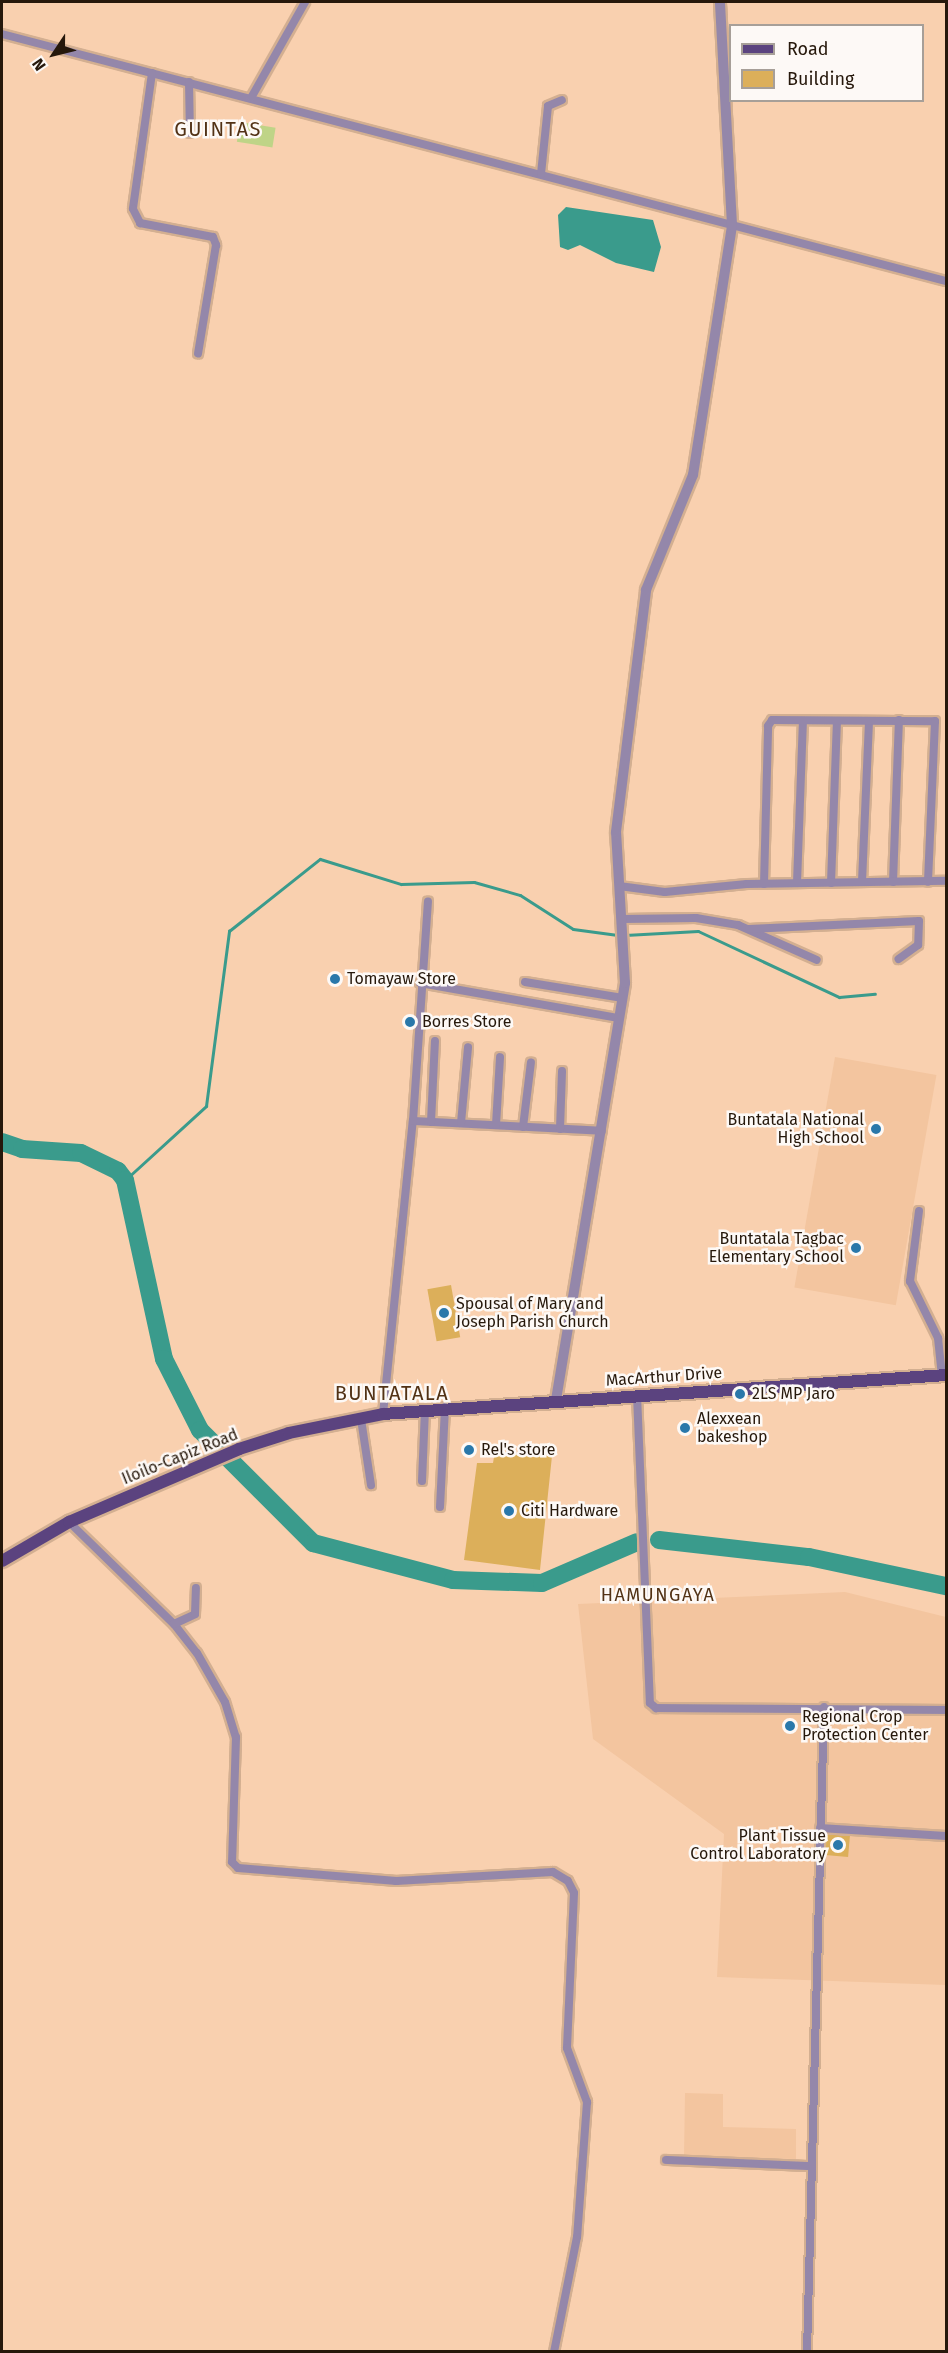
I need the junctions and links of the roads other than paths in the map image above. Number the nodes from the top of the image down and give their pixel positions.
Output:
1 (305, 2) edge
2 (720, 2) edge
3 (2, 34) edge
4 (152, 73) junction
5 (189, 82) junction
6 (251, 98) junction
7 (562, 100) dead end
8 (190, 133) dead end
9 (541, 174) junction
10 (732, 225) junction
11 (946, 281) edge
12 (198, 354) dead end
13 (869, 720) junction
14 (899, 720) junction
15 (837, 721) junction
16 (803, 722) junction
17 (946, 881) edge
18 (862, 882) junction
19 (893, 882) junction
20 (928, 882) junction
21 (797, 883) junction
22 (831, 883) junction
23 (764, 884) junction
24 (619, 886) junction
25 (428, 902) dead end
26 (623, 923) junction
27 (749, 929) junction
28 (899, 959) dead end
29 (817, 960) dead end
30 (525, 982) dead end
31 (420, 983) junction
32 (622, 998) junction
33 (619, 1018) junction
34 (435, 1041) dead end
35 (468, 1047) dead end
36 (500, 1057) dead end
37 (531, 1062) dead end
38 (562, 1071) dead end
39 (413, 1121) junction
40 (431, 1122) junction
41 (461, 1123) junction
42 (496, 1125) junction
43 (523, 1127) junction
44 (561, 1129) junction
45 (602, 1131) junction
46 (920, 1211) dead end
47 (944, 1375) edge
48 (637, 1395) junction
49 (556, 1400) junction
50 (445, 1407) junction
51 (425, 1409) junction
52 (383, 1414) junction
53 (361, 1419) junction
54 (422, 1481) dead end
55 (371, 1485) dead end
56 (440, 1507) dead end
57 (69, 1522) junction
58 (2, 1561) edge
59 (196, 1588) dead end
60 (174, 1624) junction
61 (824, 1707) junction
62 (946, 1710) edge
63 (820, 1828) junction
64 (946, 1836) edge
65 (666, 2160) dead end
66 (809, 2166) junction
67 (554, 2352) edge
68 (807, 2352) edge

1 - 6 street
2 - 10 street
3 - 4 street
4 - 5 street
4 - 12 street
5 - 6 street
5 - 8 street
6 - 9 street
7 - 9 street
9 - 10 street
10 - 11 street
10 - 24 street
13 - 14 street
13 - 15 street
13 - 18 street
14 - 19 street
14 - 20 street
15 - 16 street
15 - 22 street
16 - 21 street
16 - 23 street
17 - 20 street
18 - 19 street
18 - 22 street
19 - 20 street
21 - 22 street
21 - 23 street
23 - 24 street
24 - 26 street
25 - 31 street
26 - 27 street
26 - 32 street
27 - 28 street
27 - 29 street
30 - 32 street
31 - 33 street
31 - 39 street
32 - 33 street
33 - 45 street
34 - 40 street
35 - 41 street
36 - 42 street
37 - 43 street
38 - 44 street
39 - 40 street
39 - 52 street
40 - 41 street
41 - 42 street
42 - 43 street
43 - 44 street
44 - 45 street
45 - 49 street
46 - 47 street
47 - 48 main road, MacArthur Drive
48 - 49 main road, MacArthur Drive
48 - 61 street
49 - 50 main road, MacArthur Drive
50 - 51 main road, MacArthur Drive
50 - 56 street
51 - 52 main road, MacArthur Drive
51 - 54 street
52 - 53 main road, Iloilo-Capiz Road
53 - 55 street
53 - 57 main road, Iloilo-Capiz Road
57 - 58 main road, Iloilo-Capiz Road
57 - 60 street
59 - 60 street
60 - 67 street
61 - 62 street
61 - 63 street
63 - 64 street
63 - 66 street
65 - 66 street
66 - 68 street

